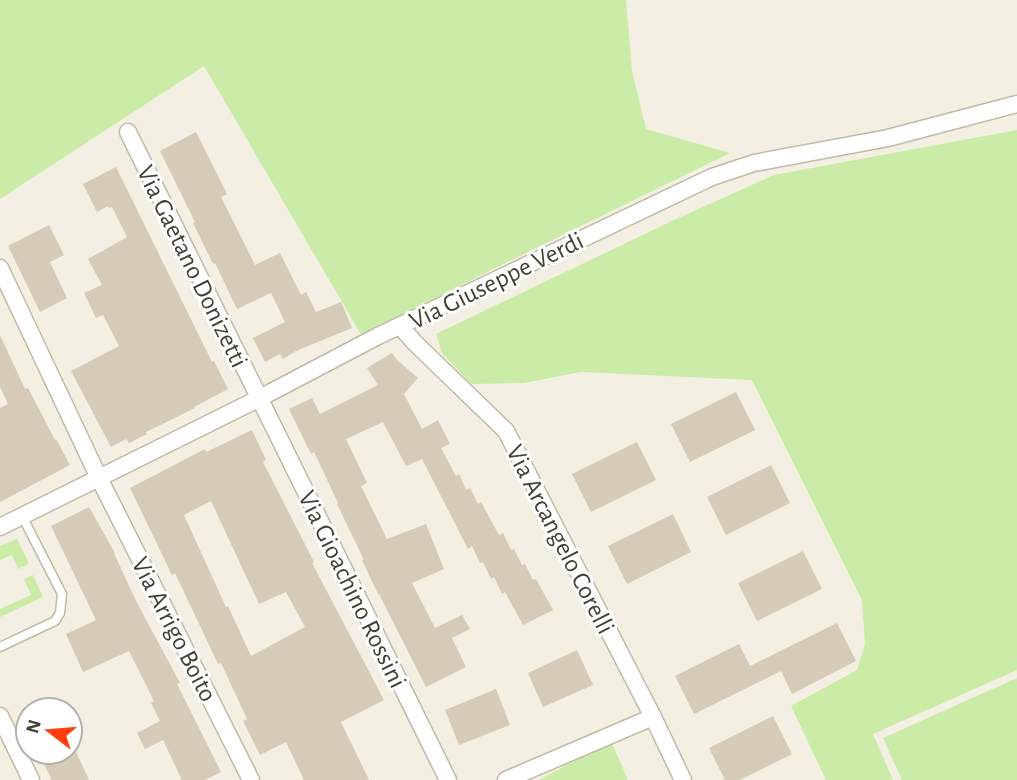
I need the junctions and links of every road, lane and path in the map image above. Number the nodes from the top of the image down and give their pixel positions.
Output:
1 (1017, 104) edge
2 (128, 132) dead end
3 (0, 268) edge
4 (400, 326) junction
5 (258, 399) junction
6 (99, 478) junction
7 (22, 516) junction
8 (0, 527) edge
9 (0, 647) edge
10 (0, 716) edge
11 (653, 717) junction
12 (32, 780) edge
13 (251, 780) edge
14 (448, 780) edge
15 (506, 780) edge
16 (683, 780) edge

1 - 4 street, Via Giuseppe Verdi
2 - 5 street, Via Gaetano Donizetti
3 - 6 street, Via Arrigo Boito
4 - 5 street, Via Giuseppe Verdi
4 - 11 street, Via Arcangelo Corelli
5 - 6 street, Via Giuseppe Verdi
5 - 14 street, Via Gioachino Rossini
6 - 7 street, Via Giuseppe Verdi
6 - 13 street, Via Arrigo Boito
7 - 8 street, Via Giuseppe Verdi
7 - 9 lane
10 - 12 street
11 - 15 street
11 - 16 street, Via Arcangelo Corelli

